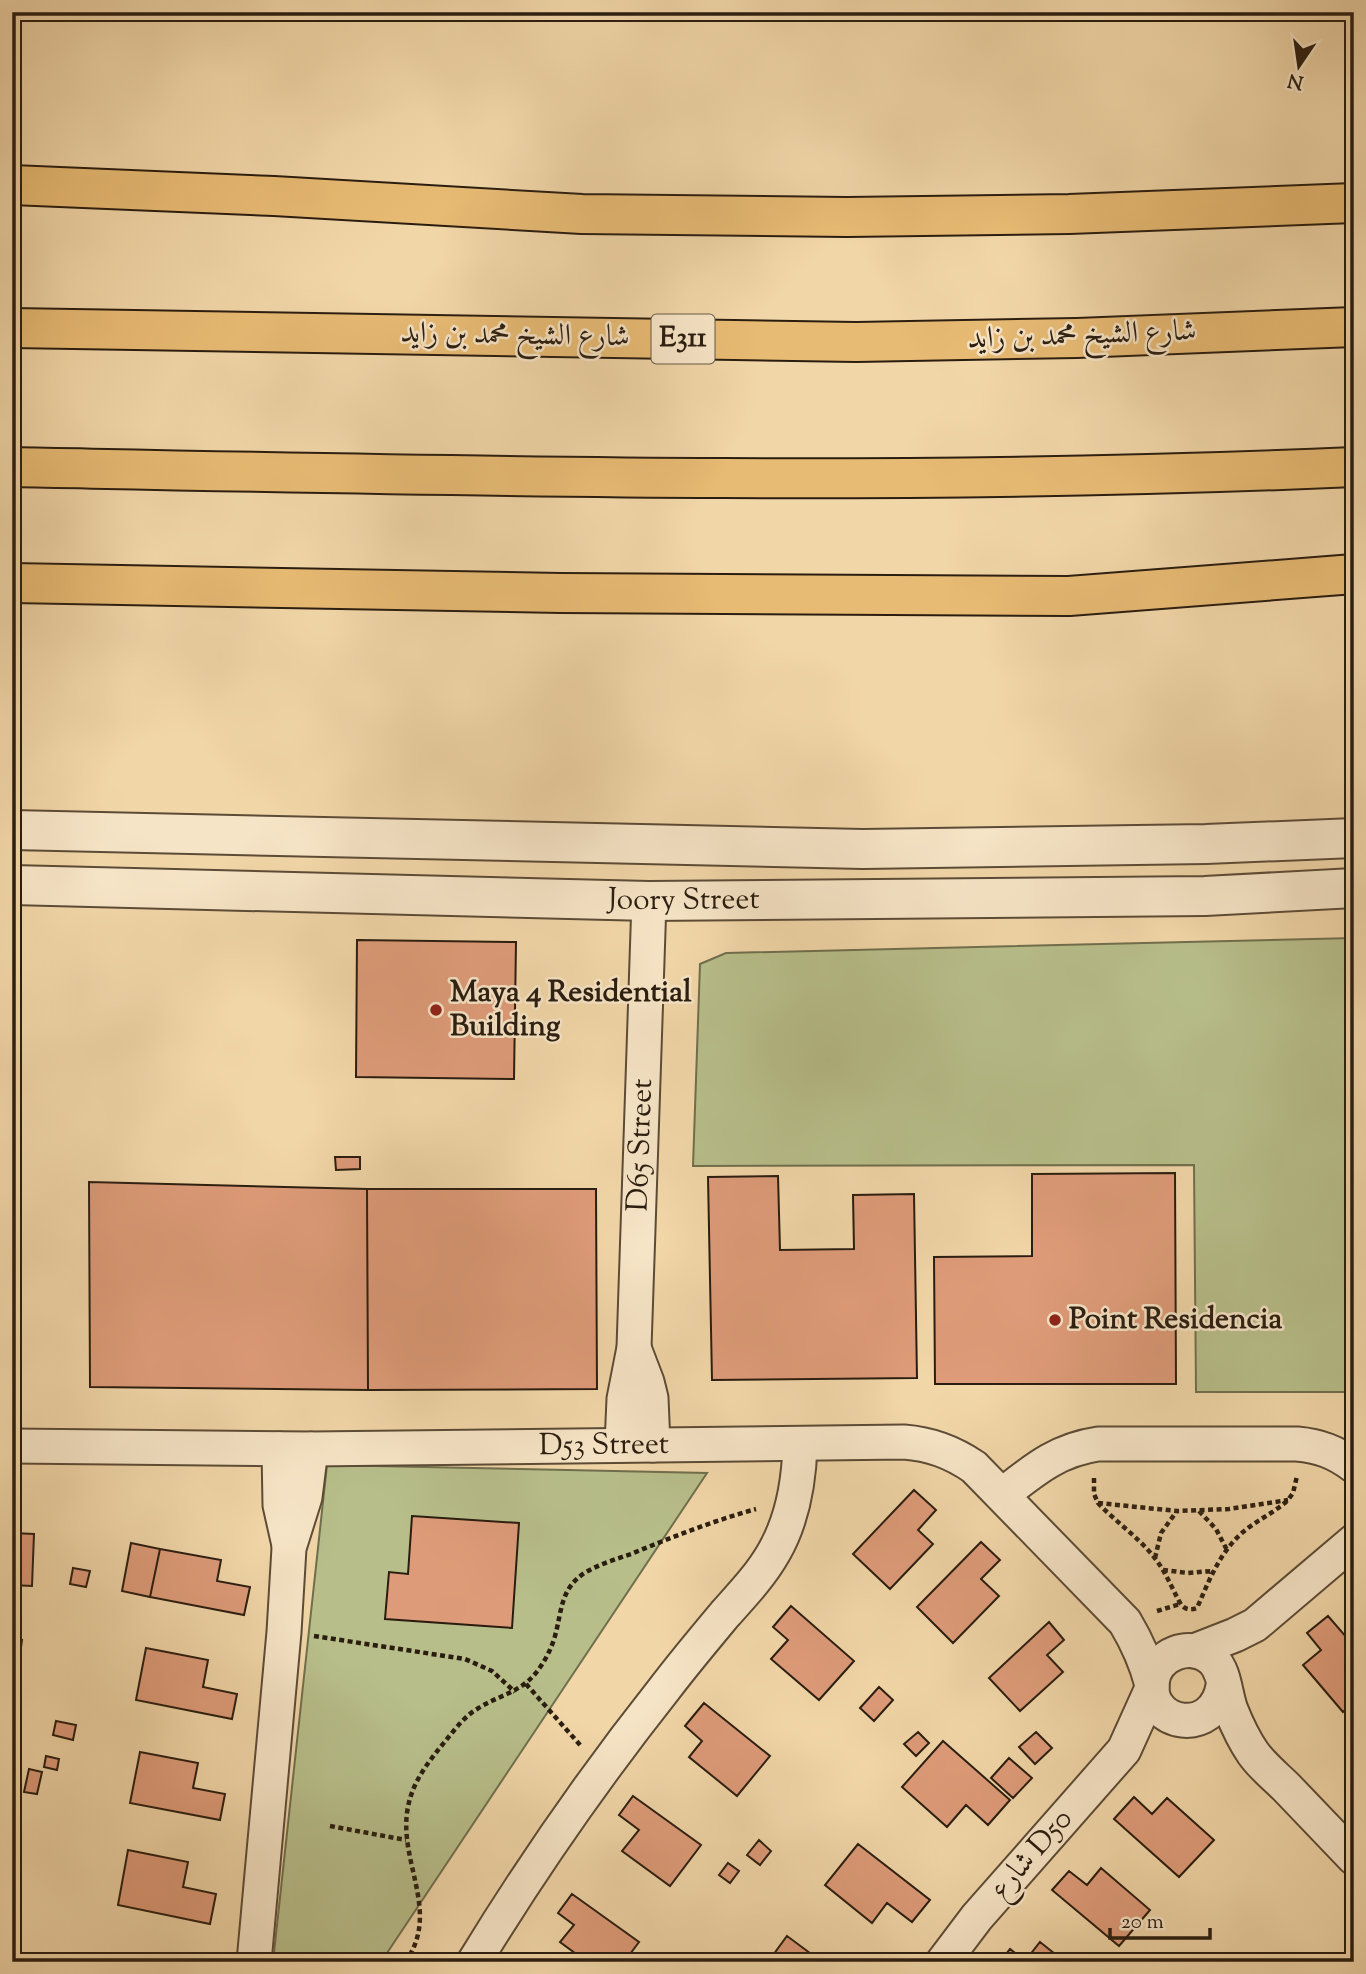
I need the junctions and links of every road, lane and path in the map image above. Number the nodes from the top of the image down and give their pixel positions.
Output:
1 (12, 185) edge
2 (275, 196) junction
3 (1354, 203) edge
4 (12, 211) edge
5 (1354, 327) edge
6 (12, 328) edge
7 (12, 467) edge
8 (1354, 467) edge
9 (1354, 574) edge
10 (12, 583) edge
11 (12, 830) edge
12 (1354, 838) edge
13 (863, 849) junction
14 (12, 885) edge
15 (1354, 888) edge
16 (649, 901) junction
17 (1098, 1444) junction
18 (1297, 1444) junction
19 (637, 1445) junction
20 (800, 1445) junction
21 (12, 1446) edge
22 (295, 1449) junction
23 (1354, 1466) edge
24 (1002, 1495) junction
25 (794, 1500) junction
26 (1288, 1500) junction
27 (1098, 1503) junction
28 (1177, 1511) junction
29 (1199, 1511) junction
30 (1354, 1541) edge
31 (1227, 1550) junction
32 (1155, 1558) junction
33 (1163, 1570) junction
34 (1213, 1571) junction
35 (1125, 1622) junction
36 (1255, 1625) junction
37 (284, 1632) junction
38 (1189, 1651) junction
39 (1223, 1682) junction
40 (526, 1684) junction
41 (1152, 1686) junction
42 (514, 1692) junction
43 (1189, 1721) junction
44 (1124, 1750) junction
45 (1254, 1754) junction
46 (602, 1770) junction
47 (330, 1826) dead end
48 (407, 1840) junction
49 (1354, 1858) edge
50 (410, 1955) junction
51 (254, 1962) edge
52 (405, 1962) edge
53 (419, 1962) edge
54 (474, 1962) edge
55 (943, 1962) edge

1 - 2 highway
2 - 3 highway
2 - 4 highway
5 - 6 highway, شارع الشيخ محمد بن زايد / E311
7 - 8 highway
9 - 10 highway
11 - 13 street, Joory Street
12 - 13 street, Joory Street
13 - 16 street
14 - 16 street, Joory Street
15 - 16 street, Joory Street
16 - 19 street, D65 Street
17 - 18 street
17 - 24 street
17 - 27 path
18 - 23 street
18 - 26 path
19 - 20 street, D53 Street
19 - 22 street, D53 Street
20 - 24 street, D53 Street
20 - 25 street
21 - 22 street, D53 Street
22 - 37 street
24 - 35 street, D53 Street
25 - 40 path
25 - 46 street
26 - 29 path
26 - 31 path
27 - 28 path
27 - 32 path
28 - 29 path
28 - 32 path
29 - 31 path
30 - 36 street
31 - 34 path
32 - 33 path
33 - 34 path
33 - 34 path
35 - 38 street, D53 Street
35 - 41 street, D53 Street
36 - 38 street
36 - 39 street
37 - 42 path
37 - 51 street
38 - 39 street
38 - 41 street
39 - 43 street
39 - 45 street
40 - 42 path
40 - 46 path
41 - 43 street
41 - 44 street, شارع D50
42 - 48 path
43 - 44 street, شارع D50
43 - 45 street
44 - 55 street, شارع D50
45 - 49 street
46 - 54 street
47 - 48 path
48 - 50 path
50 - 52 path
50 - 53 path

